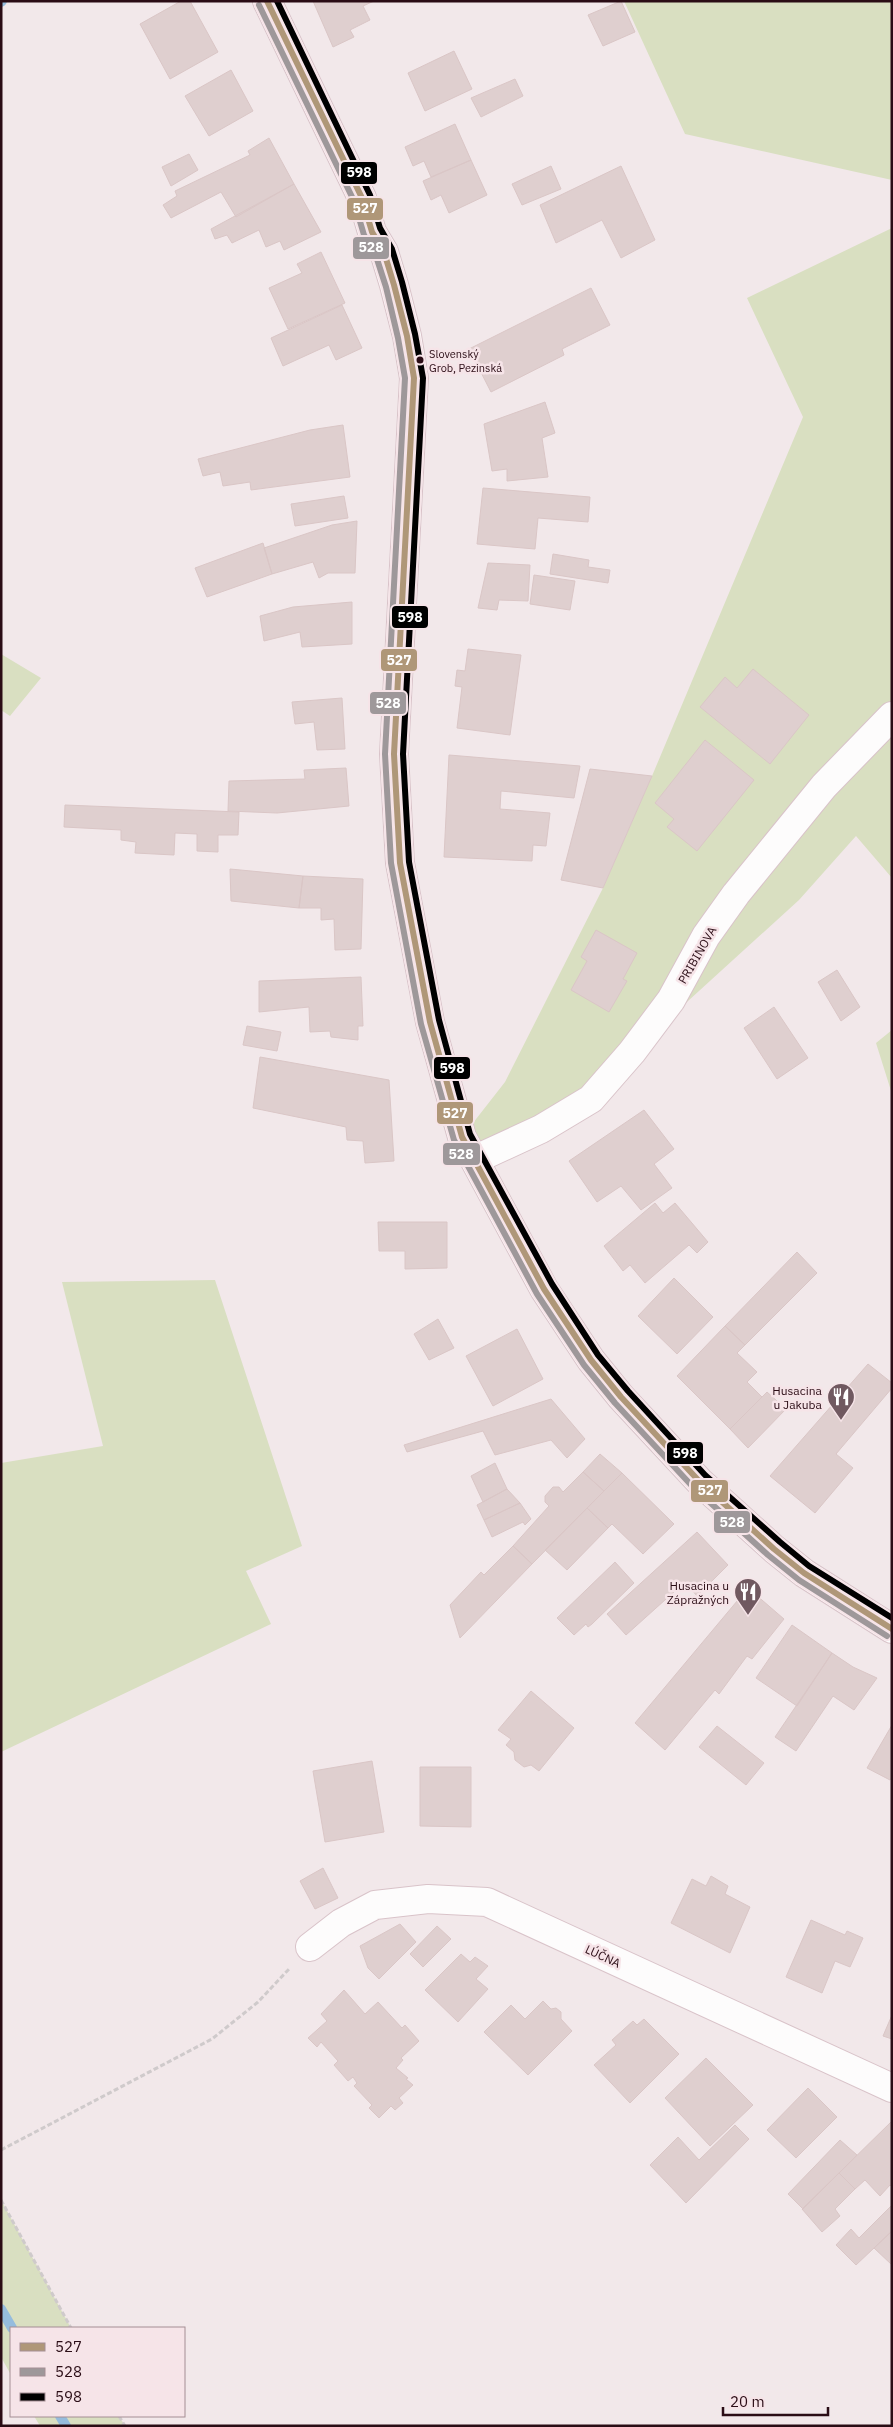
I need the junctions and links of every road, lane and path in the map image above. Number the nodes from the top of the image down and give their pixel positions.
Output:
1 (267, 1) edge
2 (892, 716) edge
3 (476, 1159) junction
4 (892, 1629) edge
5 (310, 1947) joint
6 (892, 2088) edge
7 (1, 2150) edge
8 (1, 2200) edge
9 (71, 2327) edge

1 - 3 street
2 - 3 street, PRIBINOVA
3 - 4 street
5 - 6 street, LÚČNA
5 - 7 path
8 - 9 path

